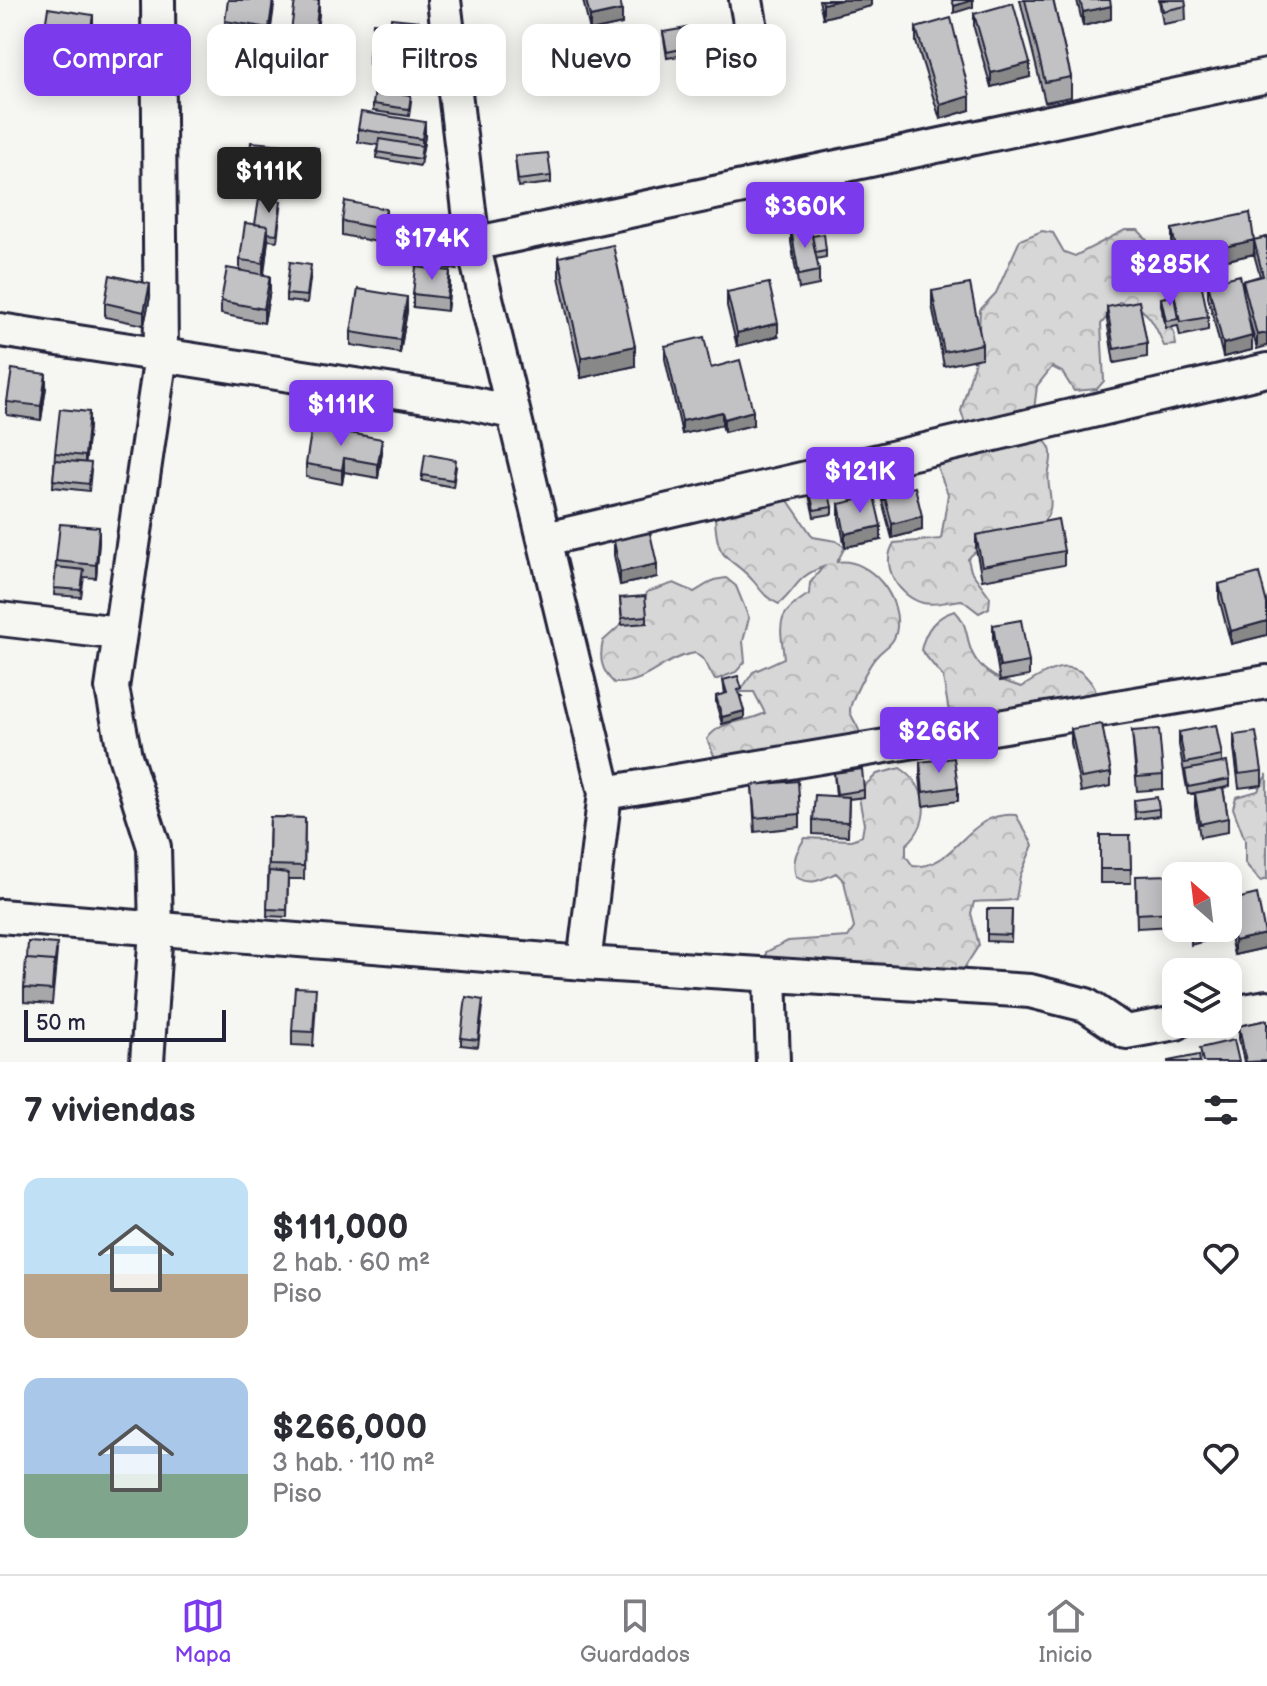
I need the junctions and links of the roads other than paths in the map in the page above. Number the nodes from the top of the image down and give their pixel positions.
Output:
1 (158, 0) edge
2 (444, 0) edge
3 (1267, 76) edge
4 (473, 244) junction
5 (0, 330) edge
6 (161, 355) junction
7 (1267, 370) edge
8 (512, 412) junction
9 (546, 539) junction
10 (0, 619) edge
11 (119, 633) junction
12 (1267, 682) edge
13 (605, 793) junction
14 (0, 916) edge
15 (156, 929) junction
16 (584, 963) junction
17 (770, 975) junction
18 (1267, 1007) edge
19 (1242, 1011) edge
20 (1162, 1030) edge
21 (1125, 1047) edge
22 (147, 1062) edge
23 (773, 1062) edge

1 - 6 street
2 - 4 street
3 - 4 street
4 - 8 street
5 - 6 street
6 - 8 street
6 - 11 street
7 - 9 street
8 - 9 street
9 - 13 street
10 - 11 street
11 - 15 street
12 - 13 street
13 - 16 street
14 - 15 street
15 - 16 street
15 - 22 street
16 - 17 street
17 - 21 street
17 - 23 street
18 - 19 street
20 - 21 street

